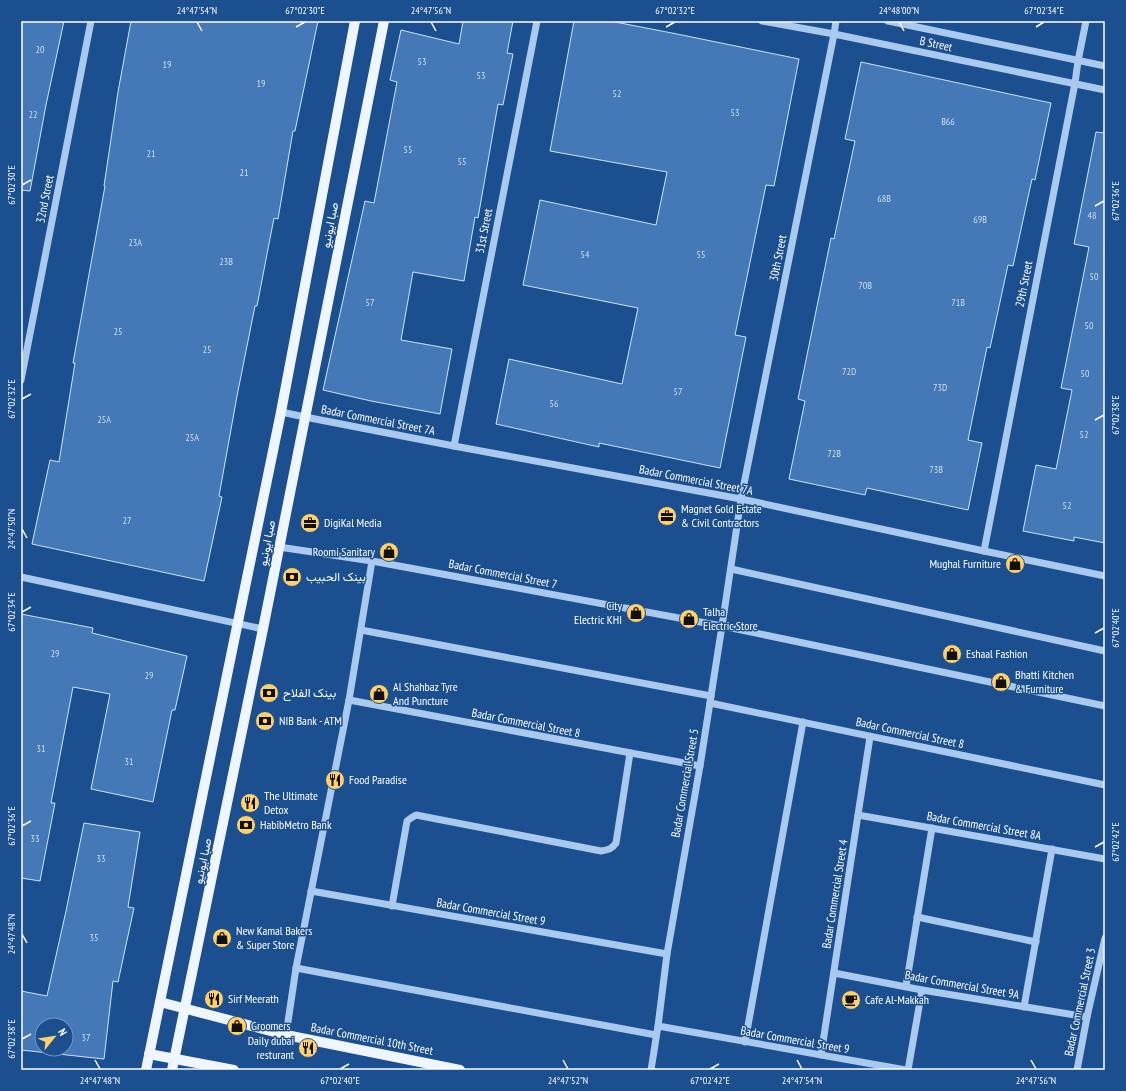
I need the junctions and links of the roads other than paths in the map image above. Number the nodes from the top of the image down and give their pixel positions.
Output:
1 (91, 21) edge
2 (355, 21) edge
3 (384, 21) edge
4 (537, 21) edge
5 (762, 21) edge
6 (836, 21) edge
7 (888, 21) edge
8 (1086, 21) edge
9 (834, 34) junction
10 (1078, 60) junction
11 (1105, 66) edge
12 (1074, 84) junction
13 (1105, 90) edge
14 (21, 380) edge
15 (282, 412) junction
16 (305, 418) junction
17 (454, 446) junction
18 (741, 499) junction
19 (279, 547) junction
20 (984, 551) junction
21 (372, 561) junction
22 (731, 569) junction
23 (1105, 576) edge
24 (21, 577) edge
25 (238, 623) junction
26 (722, 626) junction
27 (264, 629) junction
28 (361, 630) junction
29 (1105, 651) edge
30 (349, 700) junction
31 (711, 700) junction
32 (1105, 706) edge
33 (803, 722) junction
34 (870, 737) junction
35 (630, 753) junction
36 (700, 766) junction
37 (1105, 785) edge
38 (858, 815) junction
39 (932, 828) junction
40 (1052, 849) junction
41 (1105, 859) edge
42 (311, 891) junction
43 (392, 906) junction
44 (917, 918) junction
45 (1105, 938) edge
46 (1036, 942) junction
47 (667, 954) junction
48 (296, 968) junction
49 (834, 973) junction
50 (906, 986) junction
51 (922, 990) junction
52 (160, 1002) junction
53 (1024, 1007) junction
54 (186, 1009) junction
55 (1087, 1017) junction
56 (658, 1026) junction
57 (286, 1035) junction
58 (656, 1035) junction
59 (745, 1042) junction
60 (149, 1054) junction
61 (821, 1055) junction
62 (174, 1059) junction
63 (146, 1070) edge
64 (172, 1070) edge
65 (234, 1070) edge
66 (460, 1070) edge
67 (651, 1070) edge
68 (907, 1070) edge
69 (1077, 1070) edge

1 - 14 street, 32nd Street
2 - 15 main road, صبا ایونیو
3 - 16 main road, صبا ایونیو
4 - 17 street, 31st Street
5 - 9 street, B Street
6 - 9 street, 30th Street
7 - 10 street, B Street
8 - 10 street, 29th Street
9 - 12 street, B Street
9 - 18 street, 30th Street
10 - 11 street, B Street
10 - 12 street, 29th Street
12 - 13 street, B Street
12 - 20 street, 29th Street
15 - 16 street, Badar Commercial Street 7A
15 - 25 main road, صبا ایونیو
16 - 17 street, Badar Commercial Street 7A
16 - 19 main road, صبا ایونیو
17 - 18 street, Badar Commercial Street 7A
18 - 20 street, Badar Commercial Street 7A
18 - 22 street, Badar Commercial Street 5
19 - 21 street, Badar Commercial Street 7
19 - 27 main road, صبا ایونیو
20 - 23 street, Badar Commercial Street 7A
21 - 26 street, Badar Commercial Street 7
21 - 28 street
22 - 26 street, Badar Commercial Street 5
22 - 29 street
24 - 25 street
25 - 27 street
25 - 52 main road, صبا ایونیو
26 - 31 street, Badar Commercial Street 5
26 - 32 street, Badar Commercial Street 7
27 - 54 main road, صبا ایونیو
28 - 30 street
28 - 31 street, Badar Commercial Street 8
30 - 35 street, Badar Commercial Street 8
30 - 42 street
31 - 33 street, Badar Commercial Street 8
31 - 36 street, Badar Commercial Street 5
33 - 34 street, Badar Commercial Street 8
33 - 59 street
34 - 37 street, Badar Commercial Street 8
34 - 38 street, Badar Commercial Street 4
35 - 36 street, Badar Commercial Street 8
35 - 43 street
36 - 47 street, Badar Commercial Street 5
38 - 39 street, Badar Commercial Street 8A
38 - 49 street, Badar Commercial Street 4
39 - 40 street, Badar Commercial Street 8A
39 - 44 street
40 - 41 street, Badar Commercial Street 8A
40 - 46 street
42 - 43 street, Badar Commercial Street 9
42 - 48 street
43 - 47 street, Badar Commercial Street 9
44 - 46 street
44 - 50 street
45 - 55 street, Badar Commercial Street 3
46 - 53 street
47 - 56 street, Badar Commercial Street 5
48 - 57 street
48 - 58 street
49 - 50 street, Badar Commercial Street 9A
49 - 61 street, Badar Commercial Street 4
50 - 51 street, Badar Commercial Street 9A
51 - 53 street, Badar Commercial Street 9A
51 - 68 street
52 - 54 main road, Badar Commercial 10th Street
52 - 60 main road, صبا ایونیو
53 - 55 street, Badar Commercial Street 9A
54 - 57 main road, Badar Commercial 10th Street
54 - 62 main road, صبا ایونیو
55 - 69 street, Badar Commercial Street 3
56 - 58 street, Badar Commercial Street 5
56 - 59 street, Badar Commercial Street 9
57 - 66 main road, Badar Commercial 10th Street
58 - 67 street, Badar Commercial Street 5
59 - 61 street, Badar Commercial Street 9
60 - 62 main road
60 - 63 main road, صبا ایونیو
61 - 68 street, Badar Commercial Street 9
62 - 64 main road, صبا ایونیو
62 - 65 main road

